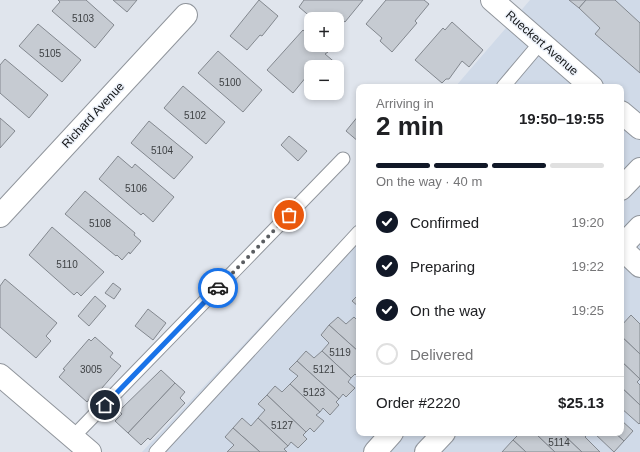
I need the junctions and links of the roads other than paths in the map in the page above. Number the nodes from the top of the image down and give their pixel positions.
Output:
1 (492, 0) edge
2 (186, 15) dead end
3 (541, 42) junction
4 (505, 84) edge
5 (589, 84) edge
6 (624, 115) edge
7 (640, 128) edge
8 (343, 159) dead end
9 (640, 168) edge
10 (624, 186) edge
11 (0, 216) edge
12 (640, 226) edge
13 (356, 235) edge
14 (624, 244) edge
15 (624, 250) edge
16 (640, 266) edge
17 (0, 376) edge
18 (389, 436) edge
19 (441, 436) edge
20 (72, 438) junction
21 (90, 452) edge
22 (156, 452) edge
23 (375, 452) edge
24 (426, 452) edge

1 - 3 street, Rueckert Avenue
2 - 11 street, Richard Avenue
3 - 4 lane
3 - 5 street, Rueckert Avenue
6 - 7 street
8 - 20 lane
9 - 10 street
12 - 14 street
13 - 22 lane
15 - 16 street
17 - 20 street
18 - 23 street
19 - 24 street
20 - 21 street

